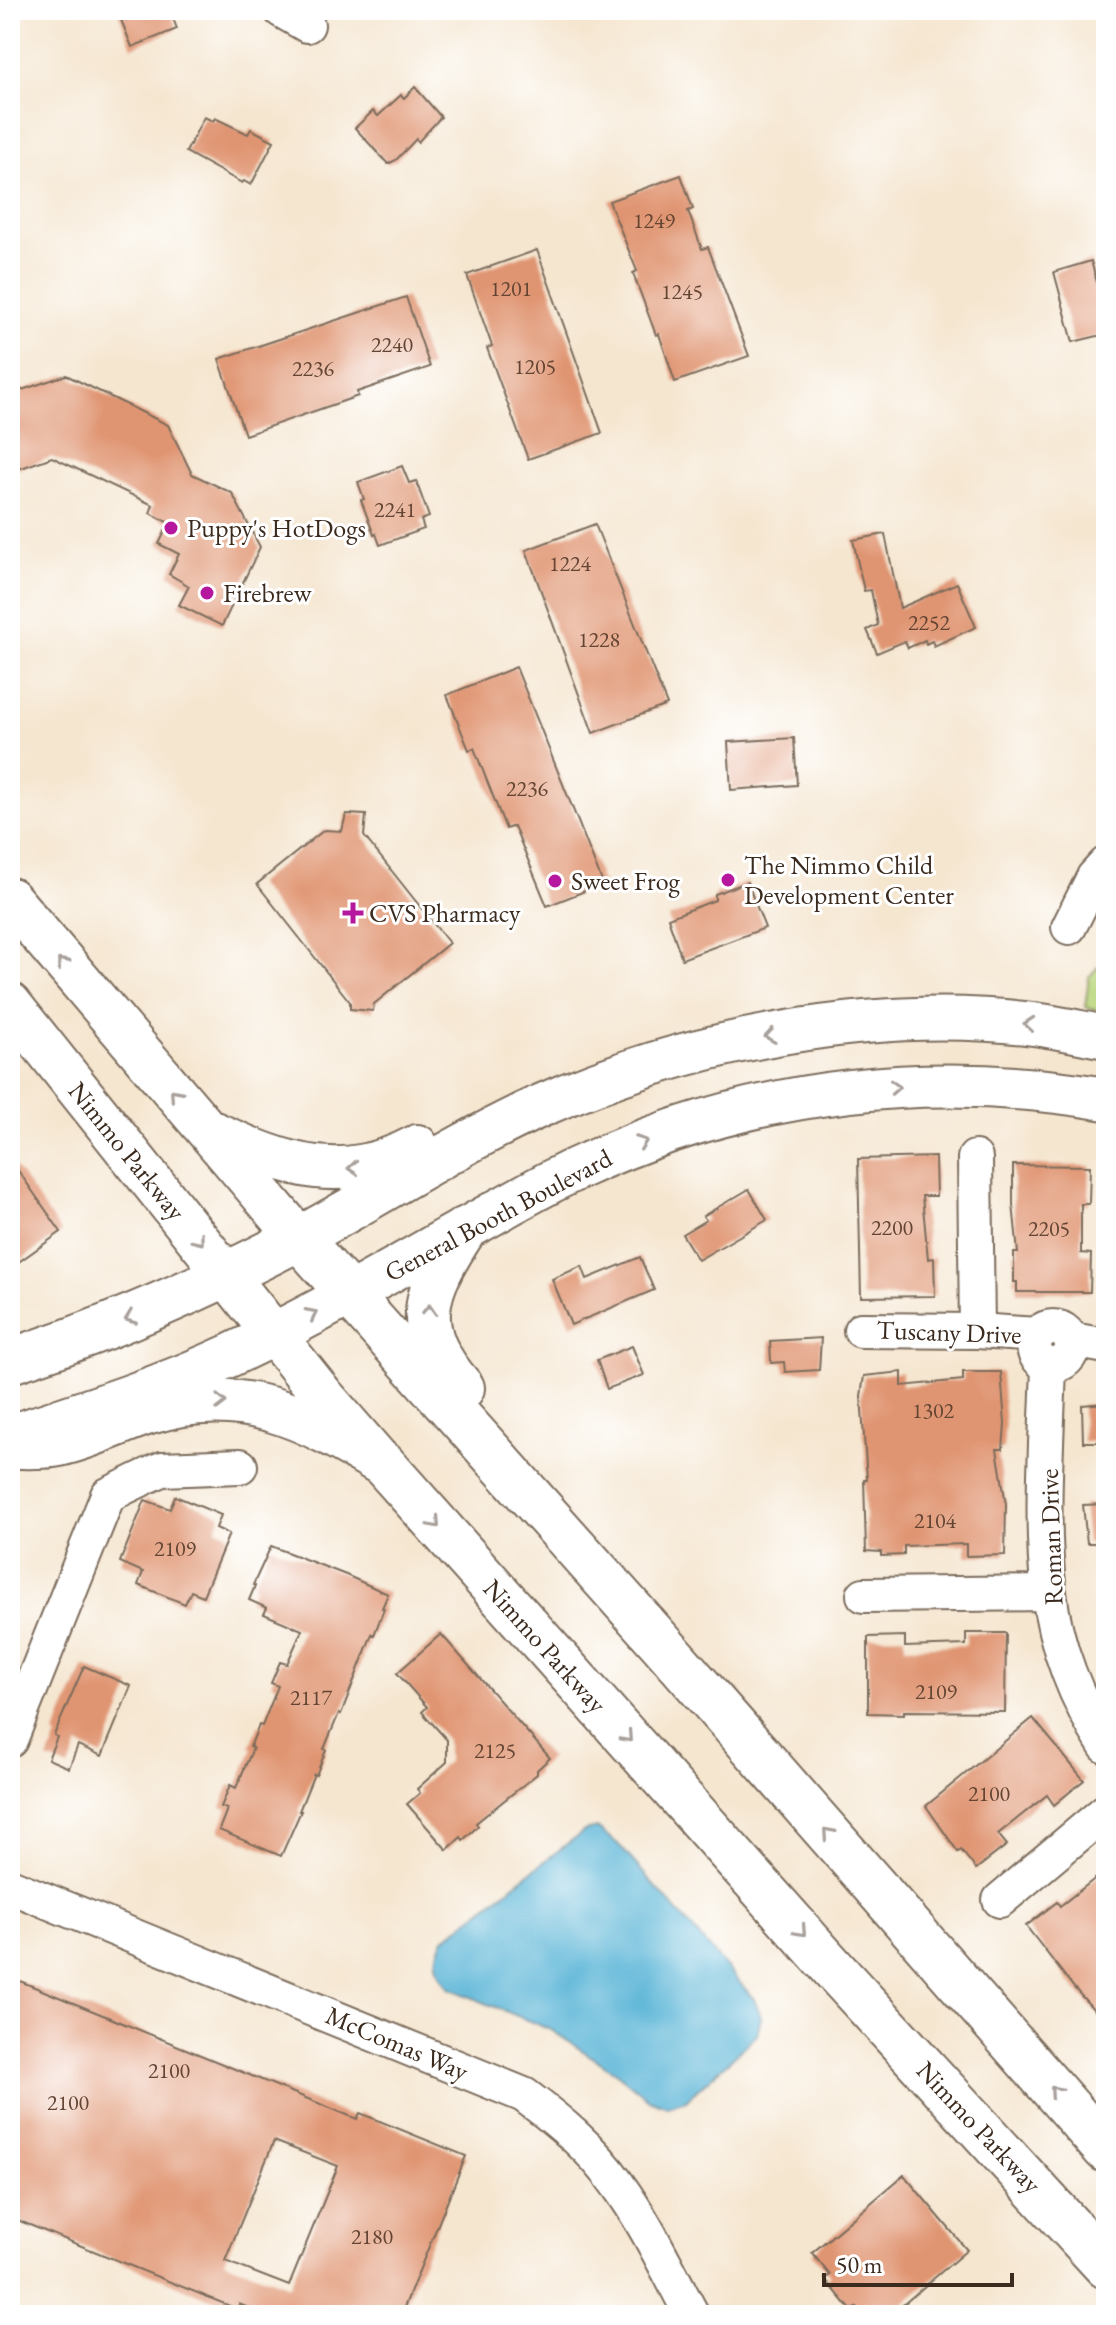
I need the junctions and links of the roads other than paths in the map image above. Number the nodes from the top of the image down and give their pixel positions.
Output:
1 (1106, 864) edge
2 (10, 899) edge
3 (1069, 927) dead end
4 (10, 1004) edge
5 (1106, 1037) edge
6 (659, 1062) junction
7 (1106, 1099) edge
8 (206, 1129) junction
9 (975, 1158) dead end
10 (464, 1230) junction
11 (299, 1238) junction
12 (227, 1275) junction
13 (350, 1294) junction
14 (861, 1330) dead end
15 (977, 1331) junction
16 (274, 1333) junction
17 (1106, 1346) edge
18 (1043, 1350) junction
19 (10, 1361) edge
20 (10, 1436) edge
21 (10, 1446) edge
22 (383, 1464) junction
23 (240, 1466) dead end
24 (1049, 1593) junction
25 (864, 1595) dead end
26 (662, 1644) junction
27 (10, 1740) edge
28 (1106, 1746) edge
29 (1106, 1811) edge
30 (10, 1886) edge
31 (1000, 1900) dead end
32 (1106, 2150) edge
33 (1106, 2266) edge
34 (692, 2315) edge

1 - 3 street
8 -> 2 main road
4 -> 12 main road, Nimmo Parkway
5 -> 6 main road
6 -> 8 main road
6 - 11 main road
10 -> 7 main road, General Booth Boulevard
8 - 11 main road
9 - 15 street
10 - 13 main road, General Booth Boulevard
26 -> 10 highway
11 - 12 highway
11 - 13 highway
12 - 16 main road, Nimmo Parkway
12 -> 19 highway
16 -> 13 main road, General Booth Boulevard
13 - 26 highway
14 - 15 street, Tuscany Drive
15 - 18 street, Tuscany Drive
16 - 20 main road, General Booth Boulevard
16 - 22 main road, Nimmo Parkway
17 - 18 street
18 - 24 street, Roman Drive
21 -> 22 highway
22 -> 33 highway, Nimmo Parkway
23 - 27 street
24 - 25 street
24 - 28 street, Roman Drive
32 -> 26 highway
29 - 31 street
30 - 34 street, McComas Way

